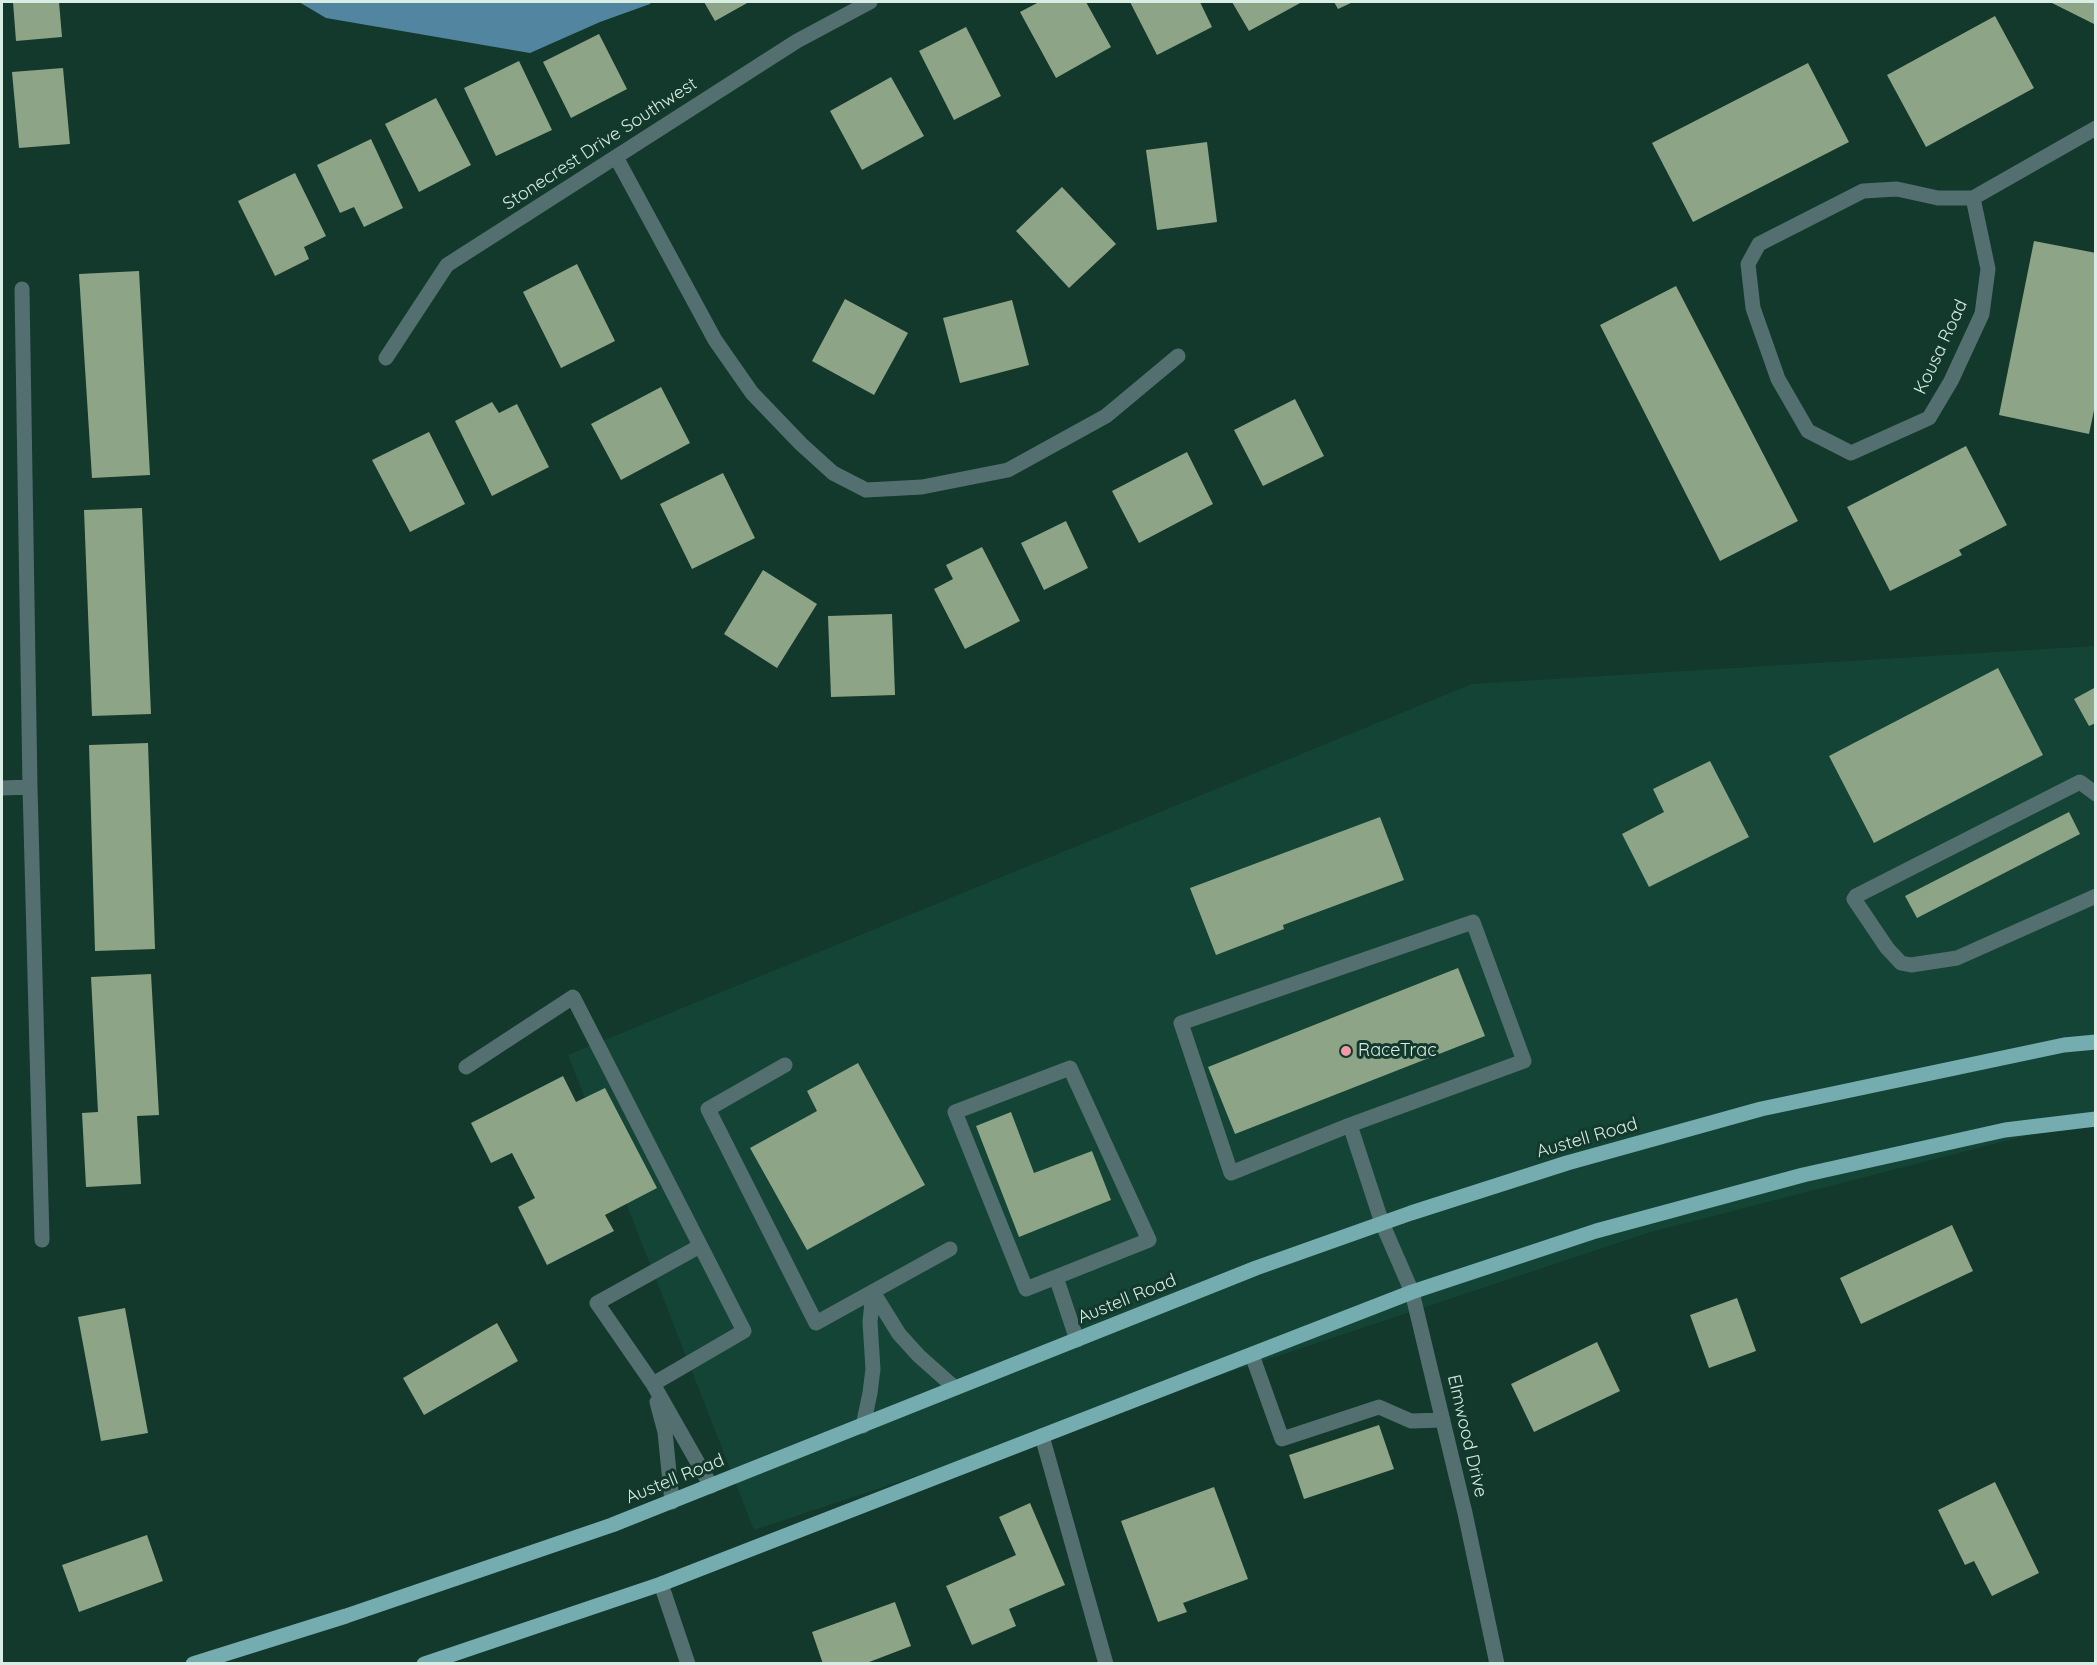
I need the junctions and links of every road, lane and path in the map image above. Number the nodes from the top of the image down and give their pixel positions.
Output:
1 (870, 2) edge
2 (2096, 128) edge
3 (616, 157) junction
4 (1972, 198) junction
5 (22, 289) dead end
6 (1178, 356) dead end
7 (386, 357) dead end
8 (30, 787) junction
9 (2, 788) edge
10 (2096, 794) edge
11 (2096, 896) edge
12 (2096, 1042) edge
13 (785, 1065) dead end
14 (466, 1067) dead end
15 (2096, 1119) edge
16 (1350, 1125) junction
17 (1382, 1223) junction
18 (42, 1240) dead end
19 (700, 1246) junction
20 (950, 1249) dead end
21 (1056, 1277) junction
22 (873, 1292) junction
23 (1412, 1292) junction
24 (1077, 1340) junction
25 (1252, 1354) junction
26 (653, 1384) junction
27 (955, 1388) junction
28 (1443, 1420) junction
29 (862, 1426) junction
30 (1042, 1436) junction
31 (711, 1486) junction
32 (672, 1502) junction
33 (661, 1584) junction
34 (193, 1664) edge
35 (424, 1664) edge
36 (688, 1664) edge
37 (1106, 1664) edge
38 (1497, 1664) edge

1 - 3 street, Stonecrest Drive Southwest
2 - 4 street, Kousa Road
3 - 6 street
3 - 7 street, Stonecrest Drive Southwest
4 - 4 street, Kousa Road
5 - 8 street
8 - 9 street
8 - 18 street
10 - 11 street
12 - 17 main road, Austell Road
13 - 22 street
14 - 19 street
15 - 23 main road
16 - 16 street
16 - 17 street, Elmwood Drive
17 - 23 street, Elmwood Drive
17 - 24 main road, Austell Road
19 - 26 street
19 - 26 street
20 - 22 street
21 - 21 street
21 - 24 street
22 - 27 street
22 - 29 street
23 - 25 main road
23 - 28 street, Elmwood Drive
24 - 27 main road, Austell Road
25 - 28 street
25 - 30 main road
26 - 31 street
26 - 32 street
27 - 29 main road, Austell Road
28 - 38 street, Elmwood Drive
29 - 31 main road, Austell Road
30 - 33 main road
30 - 37 street
31 - 32 main road, Austell Road
32 - 34 main road, Austell Road
33 - 35 main road
33 - 36 street

